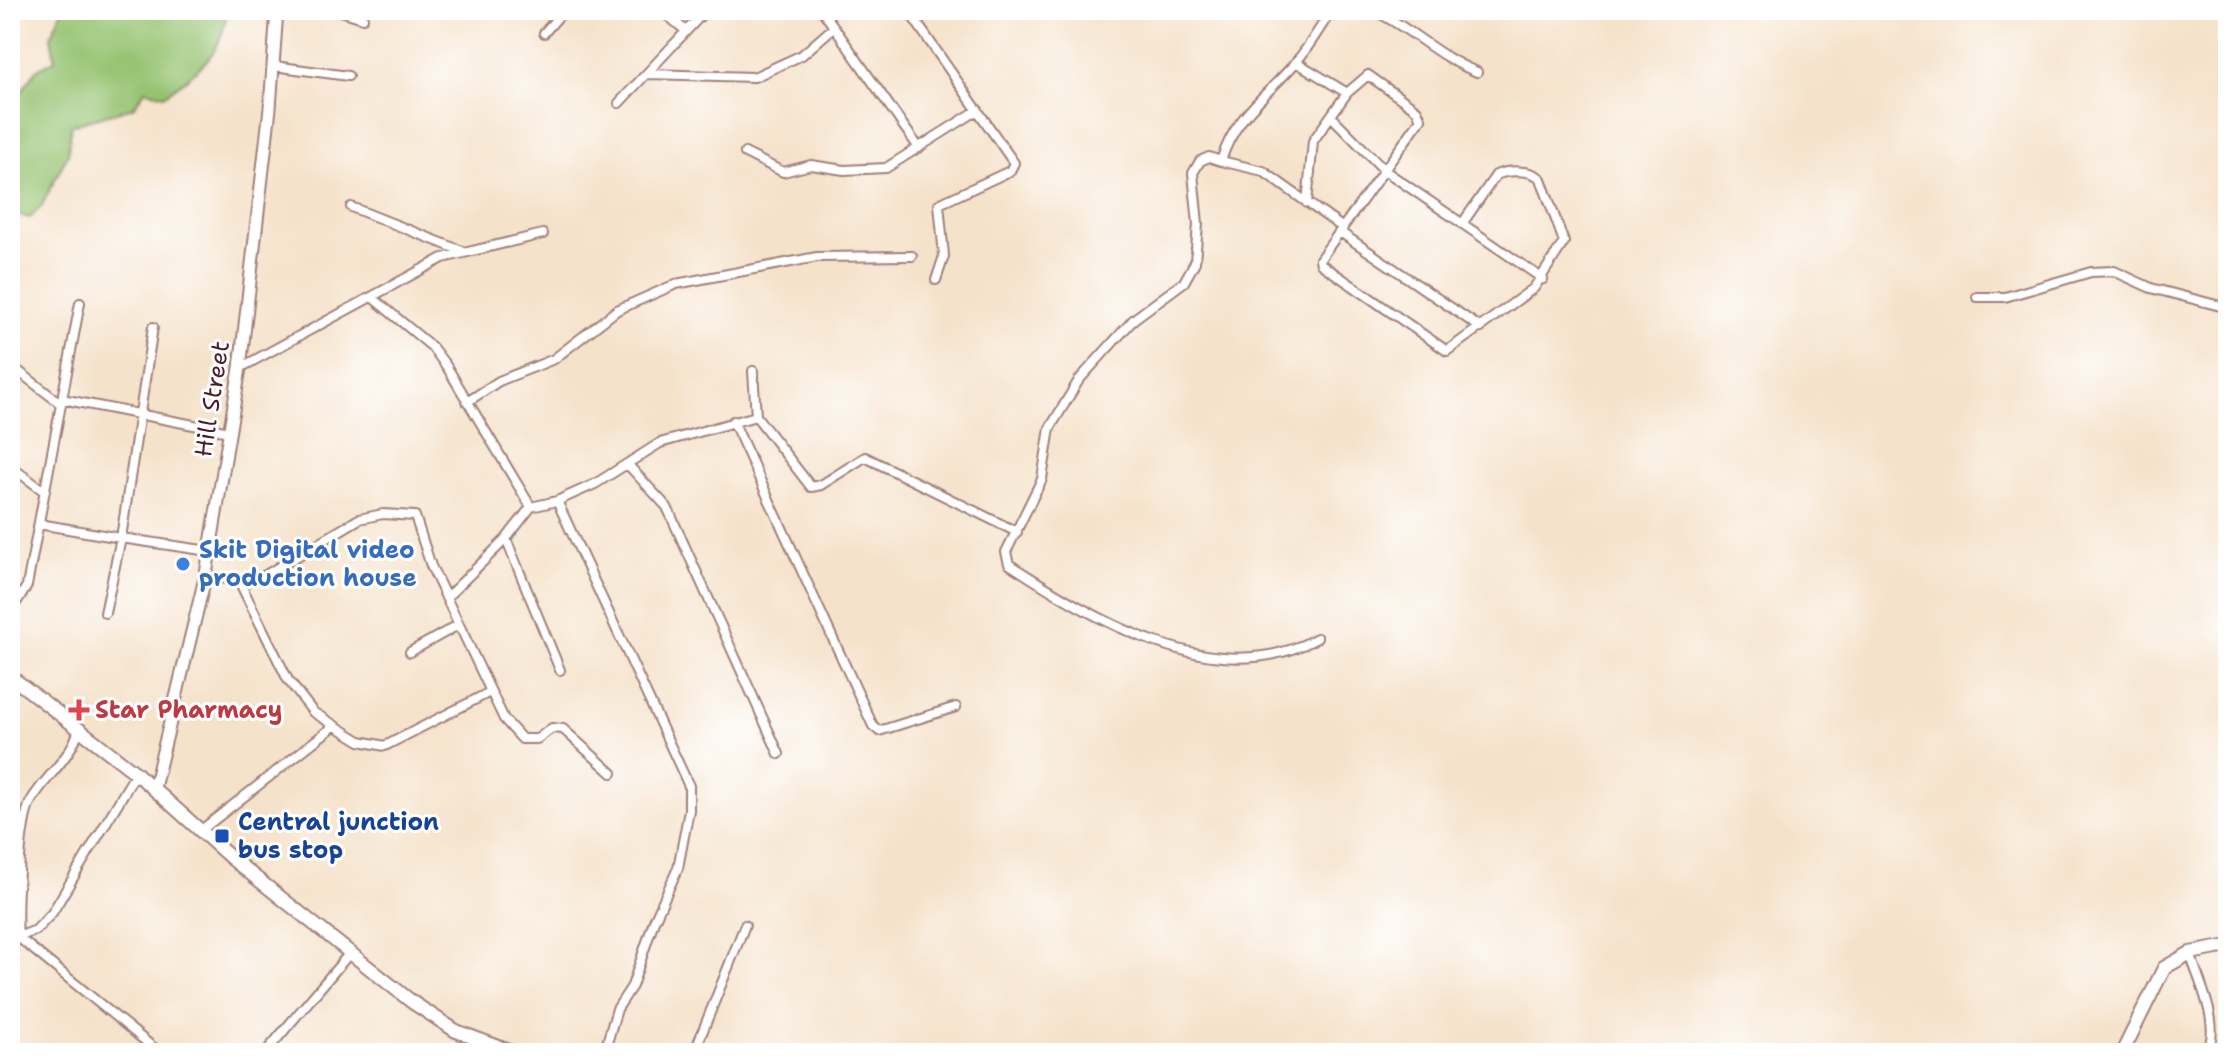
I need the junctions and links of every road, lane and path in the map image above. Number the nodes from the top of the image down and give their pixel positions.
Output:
1 (277, 10) edge
2 (338, 10) edge
3 (564, 10) edge
4 (661, 10) edge
5 (706, 10) edge
6 (822, 10) edge
7 (908, 10) edge
8 (1332, 10) edge
9 (1373, 10) edge
10 (363, 18) dead end
11 (834, 27) junction
12 (686, 31) junction
13 (544, 33) dead end
14 (1296, 62) junction
15 (274, 66) junction
16 (1477, 72) dead end
17 (647, 74) junction
18 (348, 76) dead end
19 (1347, 93) junction
20 (619, 103) dead end
21 (978, 110) junction
22 (1331, 116) junction
23 (919, 148) junction
24 (745, 153) dead end
25 (1221, 161) junction
26 (1384, 170) junction
27 (1307, 203) junction
28 (351, 207) dead end
29 (1462, 224) junction
30 (1341, 230) junction
31 (543, 234) dead end
32 (462, 252) junction
33 (912, 256) dead end
34 (1543, 279) junction
35 (936, 280) dead end
36 (1977, 297) dead end
37 (373, 298) junction
38 (80, 303) dead end
39 (2228, 308) edge
40 (153, 327) dead end
41 (1481, 328) junction
42 (240, 368) junction
43 (17, 370) dead end
44 (753, 371) dead end
45 (61, 401) junction
46 (467, 402) junction
47 (756, 416) junction
48 (141, 417) junction
49 (733, 421) junction
50 (229, 432) junction
51 (10, 466) edge
52 (629, 466) junction
53 (44, 491) junction
54 (557, 501) junction
55 (531, 507) junction
56 (39, 524) junction
57 (1017, 532) junction
58 (121, 538) junction
59 (506, 539) junction
60 (209, 551) junction
61 (206, 574) junction
62 (240, 583) junction
63 (446, 598) junction
64 (10, 612) edge
65 (105, 613) dead end
66 (458, 625) junction
67 (1317, 638) dead end
68 (410, 652) dead end
69 (560, 670) dead end
70 (10, 676) edge
71 (490, 692) junction
72 (956, 707) dead end
73 (334, 726) junction
74 (79, 728) junction
75 (779, 754) dead end
76 (136, 773) junction
77 (612, 773) dead end
78 (154, 788) junction
79 (200, 831) junction
80 (745, 925) dead end
81 (18, 937) junction
82 (2228, 946) edge
83 (10, 949) edge
84 (2190, 953) junction
85 (349, 954) junction
86 (160, 1053) edge
87 (265, 1053) edge
88 (515, 1053) edge
89 (604, 1053) edge
90 (694, 1053) edge
91 (2122, 1053) edge
92 (2205, 1053) edge

1 - 15 main road, Hill Street
2 - 10 street
3 - 13 street
4 - 12 street
5 - 12 street
6 - 11 street
7 - 21 street
8 - 14 street
9 - 16 street
11 - 17 street
11 - 23 street
12 - 17 street
14 - 19 street
14 - 25 street
15 - 18 street
15 - 42 main road, Hill Street
17 - 20 street
19 - 22 street
19 - 26 street
21 - 23 street
21 - 35 street
22 - 26 street
22 - 27 street
23 - 24 street
25 - 27 street
25 - 57 street
26 - 29 street
26 - 30 street
27 - 30 street
28 - 32 street
29 - 34 street
29 - 34 street
30 - 41 street
30 - 41 street
31 - 32 street
32 - 37 street
33 - 46 street
34 - 41 street
36 - 39 street
37 - 42 street
37 - 46 street
38 - 45 street
40 - 48 street
42 - 50 main road, Hill Street
43 - 45 street
44 - 47 street
45 - 48 street
45 - 53 street
46 - 55 street
47 - 49 street
47 - 57 street
48 - 50 street
48 - 58 street
49 - 52 street
49 - 72 street
50 - 60 main road, Hill Street
51 - 53 street
52 - 54 street
52 - 75 street
53 - 56 street
54 - 55 street
54 - 89 street
55 - 59 street
56 - 58 street
56 - 64 street
57 - 67 street
58 - 60 street
58 - 65 street
59 - 63 street
59 - 69 street
60 - 61 main road, Hill Street
61 - 62 street
61 - 78 main road, Hill Street
62 - 63 street
62 - 73 street
63 - 66 street
66 - 68 street
66 - 71 street
70 - 74 main road
71 - 73 street
71 - 77 street
73 - 79 street
74 - 76 main road
74 - 81 street
76 - 78 main road
76 - 81 street
78 - 79 main road
79 - 85 main road
80 - 90 street
81 - 83 street
81 - 86 street
82 - 84 main road
84 - 91 main road
84 - 92 street
85 - 87 street
85 - 88 main road

